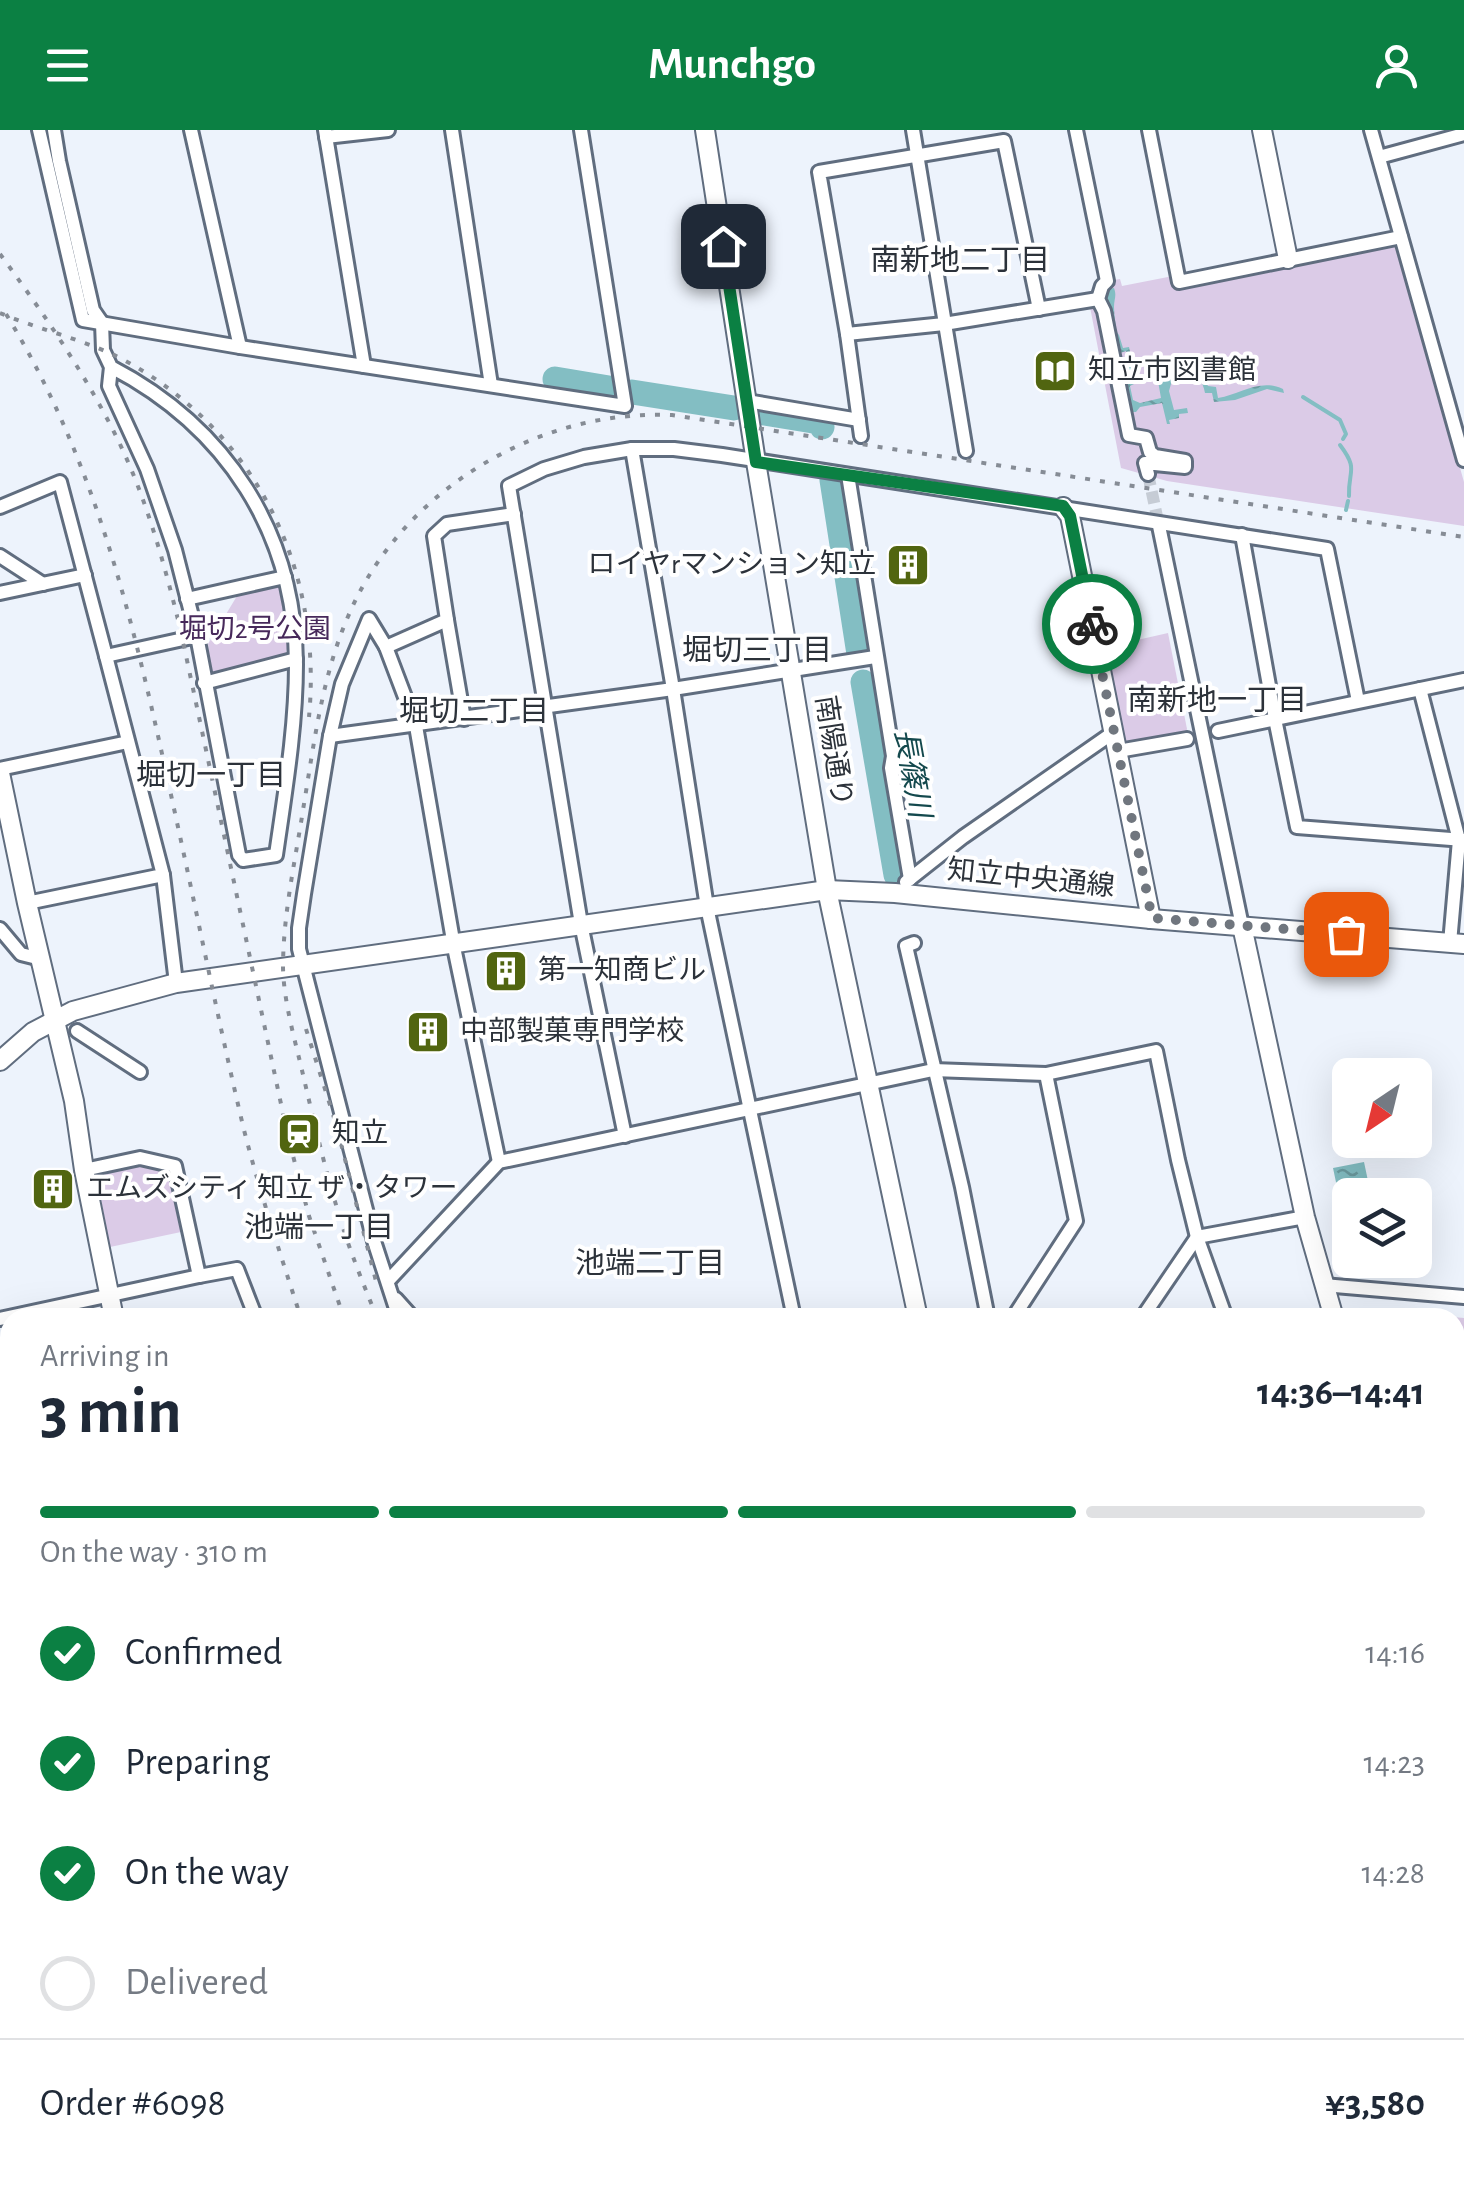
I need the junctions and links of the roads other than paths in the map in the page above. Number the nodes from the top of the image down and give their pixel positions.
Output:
1 (38, 130) edge
2 (54, 130) edge
3 (191, 130) edge
4 (388, 130) edge
5 (452, 130) edge
6 (580, 130) edge
7 (705, 130) edge
8 (914, 130) edge
9 (1076, 130) edge
10 (1149, 130) edge
11 (1262, 130) edge
12 (1372, 130) edge
13 (325, 134) edge
14 (1464, 134) edge
15 (917, 155) junction
16 (1379, 158) junction
17 (1401, 236) junction
18 (1288, 259) junction
19 (1098, 300) junction
20 (1039, 309) junction
21 (102, 324) junction
22 (944, 324) junction
23 (847, 334) junction
24 (240, 347) junction
25 (111, 366) junction
26 (364, 366) junction
27 (492, 384) junction
28 (747, 401) junction
29 (859, 420) junction
30 (861, 436) dead end
31 (632, 449) junction
32 (966, 450) dead end
33 (1464, 460) edge
34 (756, 462) junction
35 (1148, 474) dead end
36 (848, 476) junction
37 (1063, 506) junction
38 (0, 507) edge
39 (514, 514) junction
40 (1158, 523) junction
41 (1242, 535) junction
42 (0, 556) edge
43 (85, 575) junction
44 (285, 577) junction
45 (43, 584) junction
46 (0, 592) edge
47 (187, 599) junction
48 (447, 620) junction
49 (197, 636) junction
50 (386, 647) junction
51 (106, 656) junction
52 (875, 657) junction
53 (296, 660) junction
54 (792, 670) junction
55 (1464, 680) edge
56 (204, 683) junction
57 (673, 689) junction
58 (1420, 689) junction
59 (1358, 700) junction
60 (545, 706) junction
61 (464, 718) junction
62 (1275, 719) junction
63 (416, 726) junction
64 (1218, 731) dead end
65 (1114, 732) junction
66 (330, 736) junction
67 (1187, 739) dead end
68 (128, 742) junction
69 (1118, 751) junction
70 (0, 771) edge
71 (1462, 840) edge
72 (163, 875) junction
73 (910, 878) junction
74 (827, 890) junction
75 (892, 893) junction
76 (27, 902) junction
77 (707, 906) junction
78 (1152, 918) junction
79 (581, 924) junction
80 (1242, 926) junction
81 (2, 935) edge
82 (453, 942) junction
83 (914, 943) dead end
84 (1457, 943) edge
85 (41, 960) junction
86 (303, 965) junction
87 (176, 983) junction
88 (54, 1020) junction
89 (77, 1030) dead end
90 (0, 1061) edge
91 (933, 1070) junction
92 (140, 1072) dead end
93 (1046, 1074) junction
94 (867, 1082) junction
95 (749, 1109) junction
96 (624, 1136) junction
97 (498, 1162) junction
98 (84, 1170) junction
99 (1305, 1217) junction
100 (1197, 1238) junction
101 (199, 1276) junction
102 (1323, 1285) junction
103 (390, 1287) junction
104 (109, 1295) junction
105 (1464, 1297) edge
106 (47, 1308) edge
107 (112, 1308) edge
108 (252, 1308) edge
109 (396, 1308) edge
110 (406, 1308) edge
111 (792, 1308) edge
112 (916, 1308) edge
113 (986, 1308) edge
114 (1019, 1308) edge
115 (1149, 1308) edge
116 (1222, 1308) edge
117 (1331, 1308) edge

1 - 21 street
2 - 21 street
3 - 24 street
4 - 13 street
5 - 27 street
6 - 27 street
7 - 28 street, 南陽通り
8 - 15 street
9 - 19 street
10 - 18 street
11 - 18 street
12 - 16 street
13 - 26 street
14 - 16 street
15 - 20 street
15 - 22 street
15 - 23 street
16 - 17 street
17 - 18 street
17 - 33 street
19 - 20 street
19 - 35 street
20 - 22 street
21 - 24 street
21 - 25 street
22 - 23 street
22 - 32 street
23 - 29 street
24 - 26 street
25 - 44 street
25 - 47 street
26 - 27 street
28 - 29 street
28 - 34 street, 南陽通り
29 - 30 street
31 - 34 street
31 - 39 street
31 - 57 street
34 - 36 street
34 - 54 street, 南陽通り
36 - 37 street
36 - 52 street
37 - 40 street
37 - 65 street
38 - 43 street
39 - 48 street
39 - 60 street
40 - 41 street
40 - 80 street
41 - 59 street
41 - 62 street
42 - 45 street
43 - 45 street
43 - 51 street
44 - 47 street
44 - 53 street
45 - 46 street
47 - 49 street
48 - 50 street
48 - 61 street
49 - 51 street
49 - 56 street
50 - 63 street
50 - 66 street
51 - 68 street
52 - 54 street
52 - 73 street
53 - 56 street
53 - 56 street
54 - 57 street
54 - 74 street, 南陽通り
55 - 58 street
57 - 60 street
57 - 77 street
58 - 59 street
58 - 71 street
59 - 62 street
60 - 61 street
60 - 79 street
61 - 63 street
62 - 64 street
62 - 71 street
63 - 66 street
63 - 82 street
65 - 69 street
65 - 73 street
66 - 86 street
67 - 69 street
68 - 70 street
68 - 72 street
69 - 78 street
70 - 76 street
71 - 84 street
72 - 76 street
72 - 87 street
73 - 75 street
74 - 75 street, 知立中央通線
74 - 77 street, 知立中央通線
74 - 94 street, 南陽通り
75 - 78 street, 知立中央通線
76 - 85 street
77 - 79 street, 知立中央通線
77 - 95 street
78 - 80 street, 知立中央通線
79 - 82 street, 知立中央通線
79 - 96 street
80 - 84 street, 知立中央通線
80 - 99 street
81 - 85 street
82 - 86 street, 知立中央通線
82 - 97 street
83 - 91 street
85 - 88 street
86 - 87 street, 知立中央通線
86 - 103 street
87 - 88 street, 知立中央通線
88 - 90 street, 知立中央通線
88 - 98 street
89 - 92 street
91 - 93 street
91 - 94 street
91 - 113 street
93 - 100 street
93 - 114 street
94 - 95 street
94 - 112 street, 南陽通り
95 - 96 street
95 - 111 street
96 - 97 street
97 - 103 street
98 - 101 street
98 - 104 street
99 - 100 street
99 - 102 street
100 - 115 street
100 - 116 street
101 - 104 street
101 - 108 street
102 - 105 street
102 - 117 street
103 - 109 street
103 - 110 street
104 - 106 street
104 - 107 street

